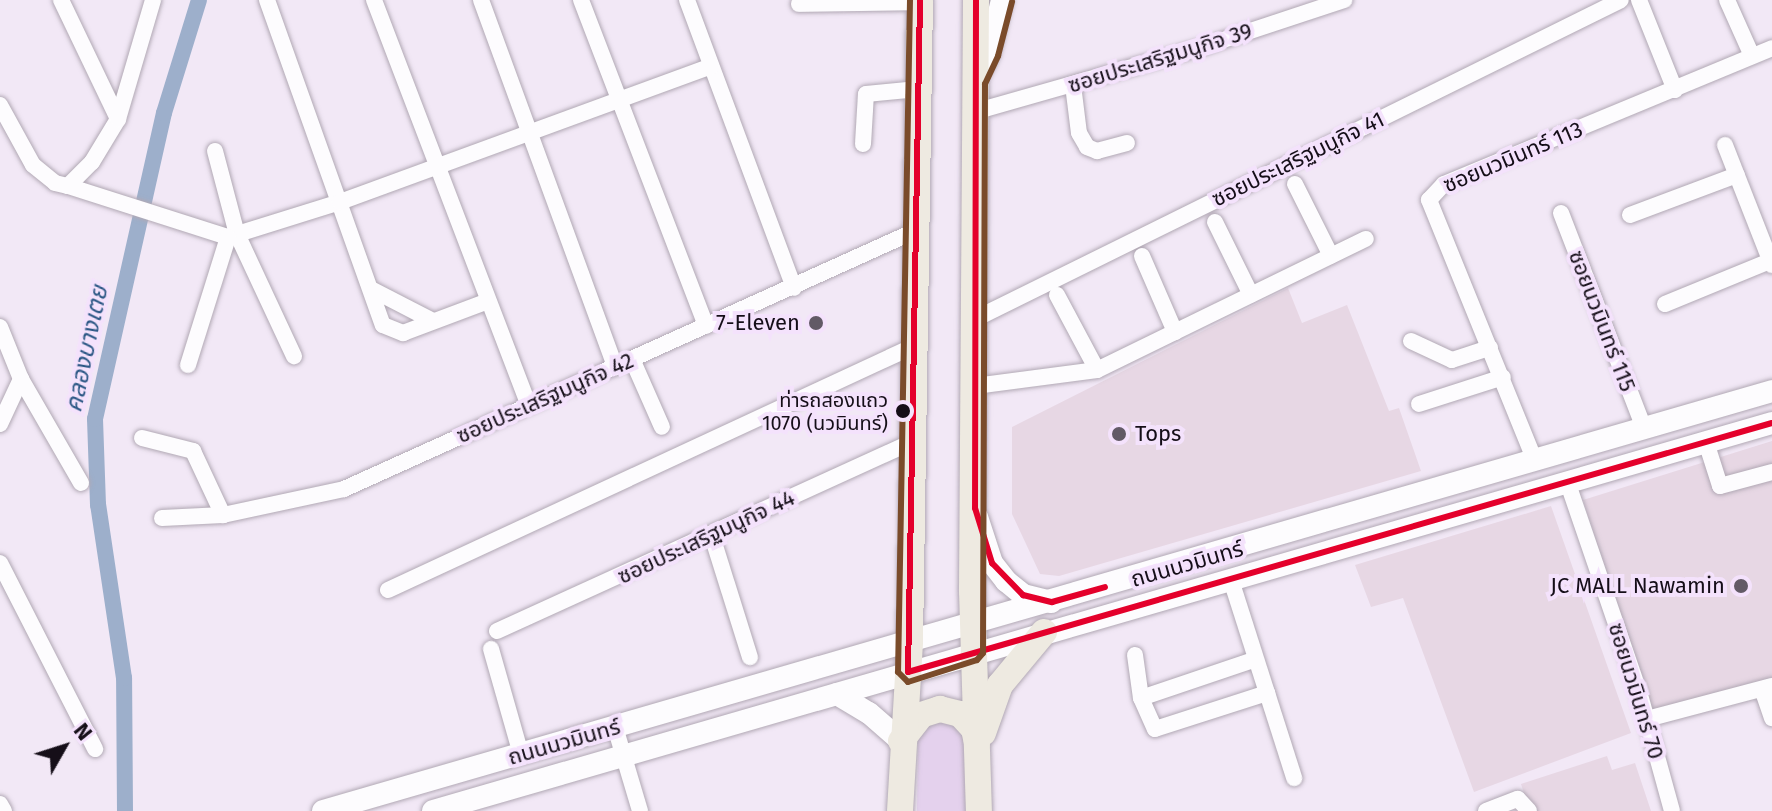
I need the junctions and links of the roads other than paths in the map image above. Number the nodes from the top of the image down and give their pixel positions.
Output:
1 (61, 0) edge
2 (153, 0) edge
3 (267, 0) edge
4 (374, 0) edge
5 (481, 0) edge
6 (581, 0) edge
7 (687, 0) edge
8 (976, 0) edge
9 (1002, 0) edge
10 (1344, 0) edge
11 (1621, 0) edge
12 (1639, 0) edge
13 (1727, 0) edge
14 (920, 1) edge
15 (799, 4) dead end
16 (1772, 48) edge
17 (1752, 56) junction
18 (711, 66) junction
19 (975, 82) junction
20 (1073, 85) junction
21 (918, 89) junction
22 (1675, 90) junction
23 (616, 97) junction
24 (0, 105) edge
25 (974, 112) junction
26 (118, 119) junction
27 (532, 134) junction
28 (1127, 143) dead end
29 (863, 144) dead end
30 (1725, 145) dead end
31 (215, 151) dead end
32 (437, 165) junction
33 (1737, 175) junction
34 (1295, 184) dead end
35 (68, 186) junction
36 (340, 202) junction
37 (1561, 213) dead end
38 (1630, 215) dead end
39 (1215, 222) dead end
40 (915, 231) junction
41 (232, 235) junction
42 (1366, 239) dead end
43 (1142, 256) dead end
44 (1331, 256) junction
45 (1771, 263) edge
46 (794, 288) junction
47 (371, 289) junction
48 (1057, 295) dead end
49 (1251, 295) junction
50 (488, 301) junction
51 (1665, 304) dead end
52 (975, 319) junction
53 (433, 321) junction
54 (706, 326) junction
55 (0, 327) edge
56 (1175, 332) junction
57 (1411, 341) dead end
58 (914, 346) junction
59 (1490, 348) junction
60 (294, 356) dead end
61 (632, 359) junction
62 (188, 365) dead end
63 (615, 367) junction
64 (1097, 370) junction
65 (1503, 377) junction
66 (21, 379) junction
67 (975, 386) junction
68 (1772, 391) edge
69 (528, 404) junction
70 (1419, 404) dead end
71 (1772, 423) edge
72 (0, 424) edge
73 (662, 427) dead end
74 (1644, 428) junction
75 (142, 438) dead end
76 (913, 441) junction
77 (1706, 442) junction
78 (1535, 461) junction
79 (1772, 472) edge
80 (1567, 481) junction
81 (81, 483) dead end
82 (975, 508) junction
83 (223, 515) junction
84 (162, 518) dead end
85 (712, 536) junction
86 (0, 563) edge
87 (1231, 580) junction
88 (388, 590) dead end
89 (1052, 602) junction
90 (972, 623) junction
91 (497, 631) dead end
92 (1044, 632) junction
93 (910, 642) junction
94 (491, 649) dead end
95 (973, 651) junction
96 (1135, 655) dead end
97 (750, 657) dead end
98 (1256, 659) junction
99 (908, 672) junction
100 (1767, 687) edge
101 (1267, 693) junction
102 (837, 694) junction
103 (1141, 698) junction
104 (1772, 718) edge
105 (1647, 719) junction
106 (615, 727) junction
107 (901, 741) junction
108 (95, 749) dead end
109 (978, 750) junction
110 (521, 754) junction
111 (624, 755) junction
112 (1294, 778) dead end
113 (0, 804) edge
114 (4, 811) edge
115 (323, 811) edge
116 (433, 811) edge
117 (640, 811) edge
118 (900, 811) edge
119 (979, 811) edge
120 (1486, 811) edge
121 (1529, 811) edge
122 (1672, 811) edge

1 - 26 street
2 - 26 street
3 - 36 street
4 - 32 street
5 - 27 street
6 - 23 street
7 - 18 street
8 - 19 main road
9 - 19 main road
10 - 20 street, ซอยประเสริฐมนูกิจ 39
11 - 52 street, ซอยประเสริฐมนูกิจ 41
12 - 22 street
13 - 17 street
14 - 15 street
14 - 21 main road
16 - 17 street, ซอยนวมินทร์ 113
17 - 22 street, ซอยนวมินทร์ 113
18 - 23 street
18 - 46 street
19 - 25 main road
20 - 25 street, ซอยประเสริฐมนูกิจ 39
20 - 28 street
21 - 29 street
21 - 40 main road
22 - 59 street, ซอยนวมินทร์ 113
23 - 27 street
23 - 54 street
24 - 35 street
25 - 52 main road
26 - 35 street
27 - 32 street
27 - 63 street
30 - 33 street
31 - 41 street
32 - 36 street
32 - 50 street
33 - 38 street
33 - 45 street
34 - 44 street
35 - 41 street
36 - 41 street
36 - 47 street
37 - 74 street, ซอยนวมินทร์ 115
39 - 49 street
40 - 46 street, ซอยประเสริฐมนูกิจ 42
40 - 58 main road
41 - 60 street
41 - 62 street
42 - 44 street
43 - 56 street
44 - 49 street
45 - 51 street
46 - 54 street, ซอยประเสริฐมนูกิจ 42
47 - 53 street
47 - 53 street
48 - 64 street
49 - 56 street
50 - 53 street
50 - 69 street
52 - 67 main road
54 - 61 street, ซอยประเสริฐมนูกิจ 42
55 - 66 street
56 - 64 street
57 - 59 street
58 - 76 main road
58 - 88 street
59 - 65 street, ซอยนวมินทร์ 113
61 - 63 street, ซอยประเสริฐมนูกิจ 42
61 - 73 street
63 - 69 street, ซอยประเสริฐมนูกิจ 42
64 - 67 street
65 - 70 street
65 - 78 street, ซอยนวมินทร์ 113
66 - 72 street
66 - 81 street
67 - 82 main road
68 - 74 main road, ถนนนวมินทร์
69 - 83 street, ซอยประเสริฐมนูกิจ 42
71 - 77 main road, ถนนนวมินทร์
74 - 78 main road, ถนนนวมินทร์
75 - 83 street
76 - 85 street, ซอยประเสริฐมนูกิจ 44
76 - 93 main road
77 - 79 street
77 - 80 main road, ถนนนวมินทร์
78 - 89 main road, ถนนนวมินทร์
80 - 87 main road, ถนนนวมินทร์
80 - 105 street, ซอยนวมินทร์ 70
82 - 89 main road
82 - 90 main road
83 - 84 street, ซอยประเสริฐมนูกิจ 42
85 - 91 street, ซอยประเสริฐมนูกิจ 44
85 - 97 street
86 - 108 street
87 - 92 main road, ถนนนวมินทร์
87 - 98 street
89 - 90 main road, ถนนนวมินทร์
90 - 93 main road, ถนนนวมินทร์
90 - 95 main road
92 - 95 main road, ถนนนวมินทร์
92 - 109 main road
93 - 99 main road
93 - 106 main road, ถนนนวมินทร์
94 - 110 street
95 - 99 main road, ถนนนวมินทร์
95 - 109 main road
96 - 103 street
98 - 101 street
98 - 103 street
99 - 102 main road, ถนนนวมินทร์
99 - 107 main road
100 - 104 street
100 - 105 street
101 - 103 street
101 - 112 street
102 - 107 main road
102 - 111 main road, ถนนนวมินทร์
105 - 122 street, ซอยนวมินทร์ 70
106 - 110 main road, ถนนนวมินทร์
106 - 111 street
107 - 109 main road
107 - 118 main road
109 - 119 main road
110 - 115 main road, ถนนนวมินทร์
111 - 116 main road, ถนนนวมินทร์
111 - 117 street
113 - 114 street
120 - 121 street

